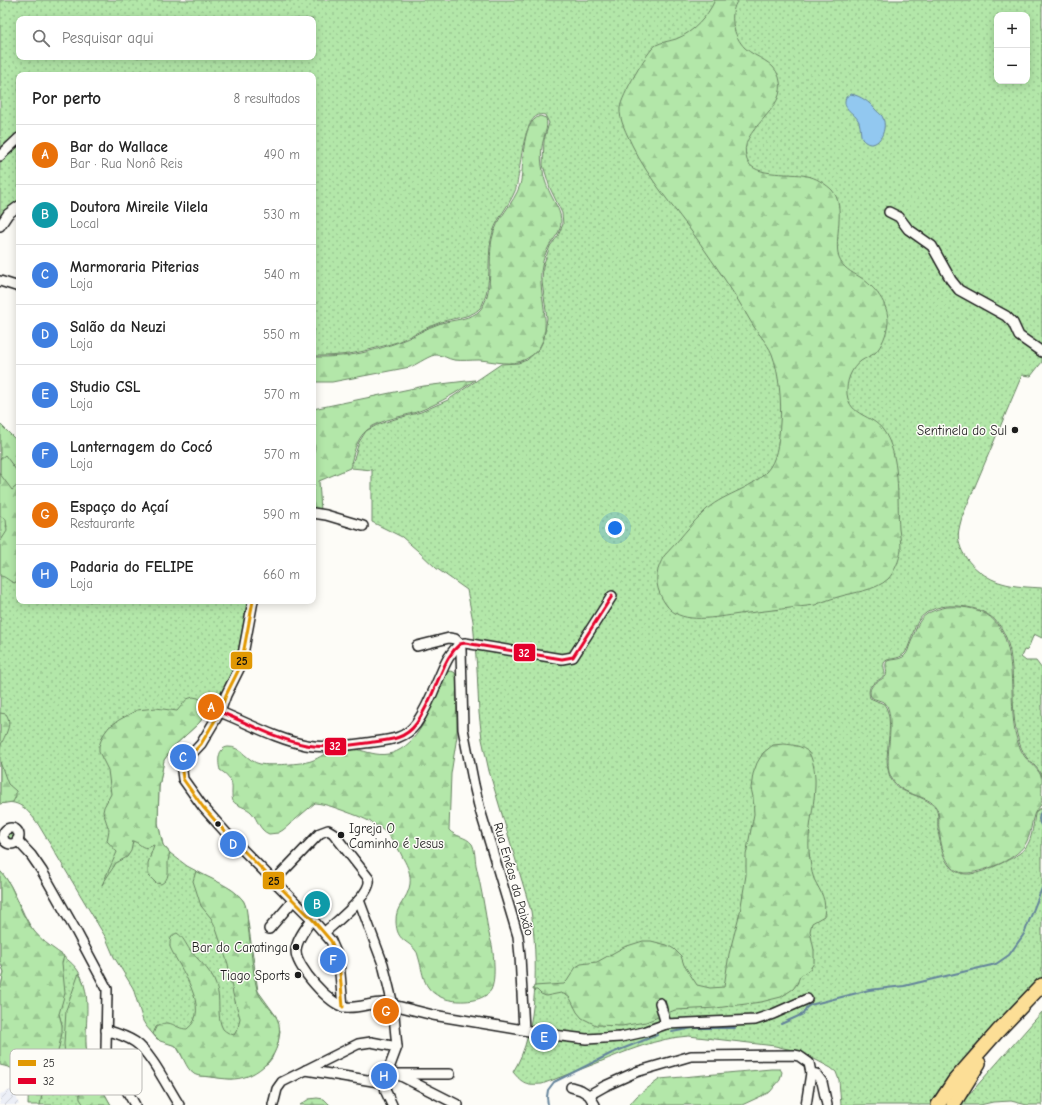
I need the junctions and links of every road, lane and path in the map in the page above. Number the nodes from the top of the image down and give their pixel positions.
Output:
1 (16, 141) edge
2 (0, 156) edge
3 (16, 208) edge
4 (889, 212) dead end
5 (0, 226) edge
6 (0, 281) edge
7 (16, 286) edge
8 (1042, 352) edge
9 (316, 513) edge
10 (363, 526) dead end
11 (612, 596) dead end
12 (252, 604) edge
13 (460, 644) junction
14 (417, 646) dead end
15 (220, 712) junction
16 (17, 840) dead end
17 (274, 881) junction
18 (359, 900) junction
19 (293, 901) junction
20 (312, 918) junction
21 (269, 929) dead end
22 (325, 932) junction
23 (1042, 985) edge
24 (1042, 994) edge
25 (807, 999) dead end
26 (660, 1003) dead end
27 (393, 1005) junction
28 (344, 1007) junction
29 (666, 1024) junction
30 (106, 1030) junction
31 (524, 1030) junction
32 (397, 1047) junction
33 (106, 1049) edge
34 (979, 1063) junction
35 (306, 1070) junction
36 (393, 1072) junction
37 (811, 1073) junction
38 (450, 1074) dead end
39 (385, 1083) junction
40 (605, 1086) junction
41 (571, 1087) dead end
42 (129, 1095) edge
43 (589, 1095) junction
44 (135, 1105) edge
45 (179, 1105) edge
46 (273, 1105) edge
47 (392, 1105) edge
48 (458, 1105) edge
49 (597, 1105) edge
50 (806, 1105) edge
51 (827, 1105) edge
52 (938, 1105) edge
53 (946, 1105) edge
54 (953, 1105) edge

1 - 2 street
3 - 5 street
4 - 8 street
6 - 7 street
9 - 10 street
11 - 13 street
12 - 15 street
13 - 14 street
13 - 15 street
13 - 31 street, Rua Enéas da Paixão
15 - 17 street
16 - 30 street
17 - 18 street
17 - 19 street
18 - 22 street
18 - 27 street
19 - 20 street
19 - 21 street
20 - 22 street
20 - 28 street
22 - 28 street
23 - 52 highway
24 - 34 highway
25 - 29 street
26 - 29 street
27 - 28 street
27 - 31 street
27 - 32 street
29 - 31 street
30 - 33 street
30 - 45 street
32 - 35 street
32 - 36 street
34 - 53 highway
34 - 54 highway
35 - 39 street
35 - 46 street
36 - 38 street
36 - 39 street
36 - 48 street
37 - 40 street
37 - 50 street
37 - 51 street
39 - 47 street
40 - 43 street
40 - 49 street
41 - 43 street
42 - 44 street
43 - 49 street

